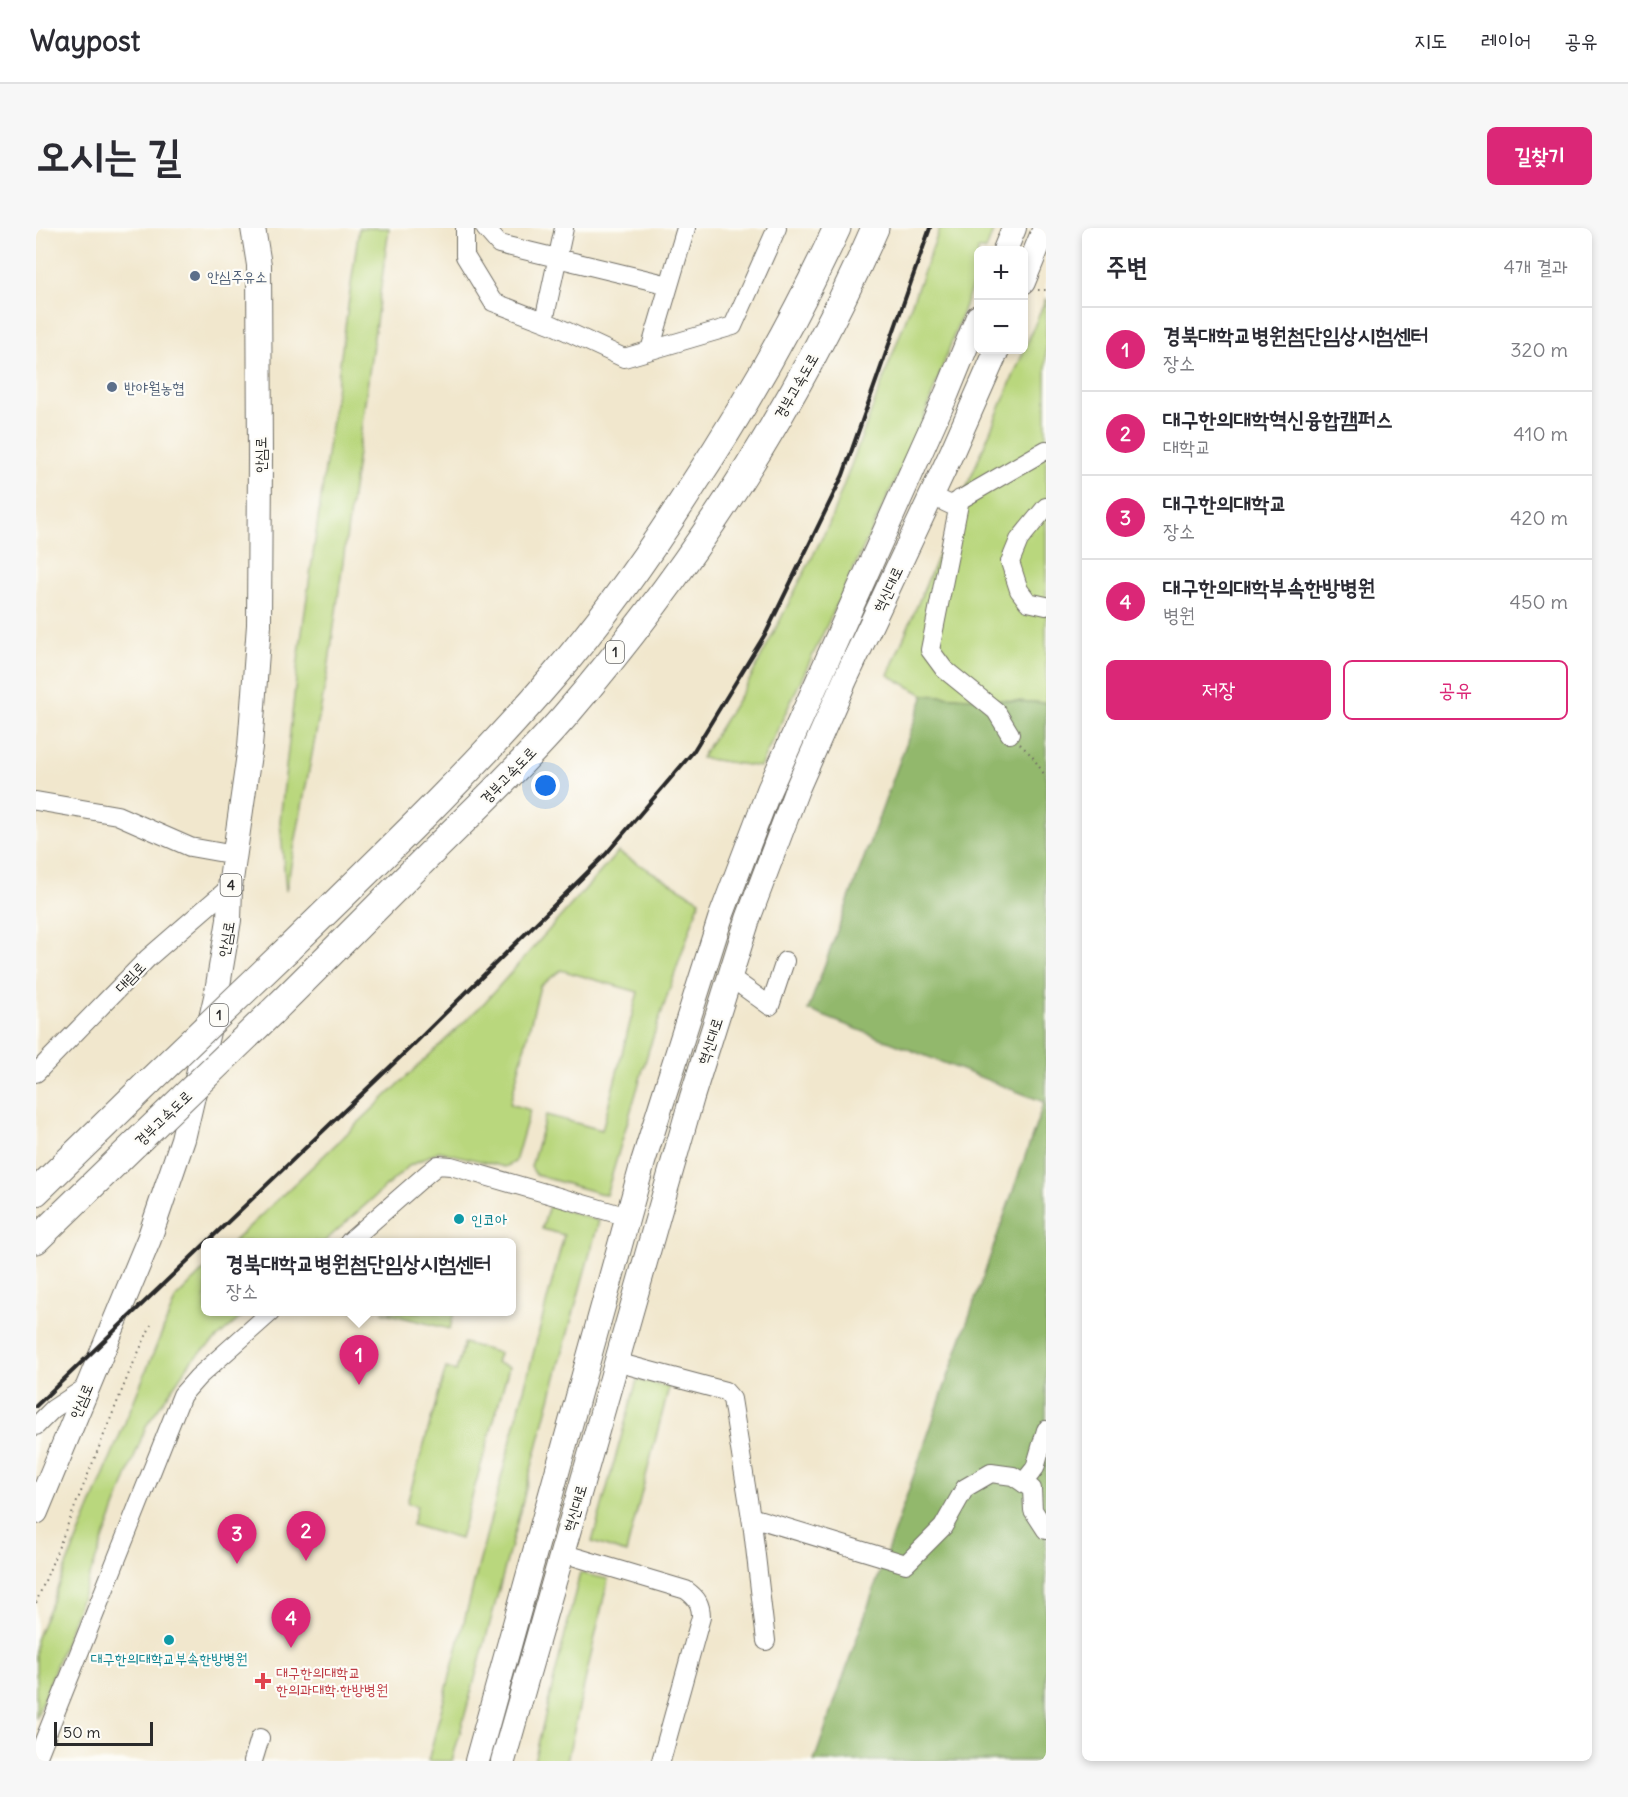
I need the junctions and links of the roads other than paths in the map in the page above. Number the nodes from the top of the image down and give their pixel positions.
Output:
1 (253, 228) edge
2 (465, 228) edge
3 (485, 228) edge
4 (564, 228) edge
5 (686, 228) edge
6 (777, 228) edge
7 (837, 228) edge
8 (875, 228) edge
9 (1014, 228) edge
10 (1045, 228) edge
11 (1007, 246) edge
12 (558, 257) junction
13 (1028, 270) edge
14 (669, 285) junction
15 (544, 321) junction
16 (974, 327) edge
17 (650, 350) junction
18 (995, 354) edge
19 (1046, 450) edge
20 (932, 496) junction
21 (960, 499) junction
22 (1046, 507) edge
23 (1046, 606) edge
24 (1010, 734) road end
25 (36, 801) edge
26 (235, 855) junction
27 (231, 887) junction
28 (785, 961) dead end
29 (730, 977) junction
30 (36, 1073) edge
31 (36, 1192) edge
32 (628, 1217) junction
33 (354, 1238) edge
34 (36, 1240) edge
35 (265, 1316) edge
36 (616, 1362) junction
37 (88, 1386) junction
38 (36, 1426) edge
39 (1046, 1430) edge
40 (1023, 1483) junction
41 (36, 1512) edge
42 (751, 1517) junction
43 (1046, 1530) edge
44 (562, 1553) junction
45 (766, 1641) dead end
46 (260, 1738) dead end
47 (36, 1761) edge
48 (253, 1761) edge
49 (477, 1761) edge
50 (503, 1761) edge
51 (661, 1761) edge

1 - 26 main road, 안심로 / 4
2 - 15 street
3 - 12 street
4 - 12 street
5 - 14 street
6 - 17 street
7 - 31 highway, 1, bridge
8 - 34 highway, 경부고속도로 / 1, bridge
9 - 11 main road
10 - 13 main road
12 - 14 street
12 - 15 street
14 - 17 street
15 - 17 street
16 - 32 main road
18 - 20 main road, 혁신대로
19 - 21 street
20 - 21 street
20 - 29 main road, 혁신대로
21 - 24 street
22 - 23 street
25 - 26 street
26 - 27 main road, 안심로 / 4
27 - 30 street, 대림로
27 - 37 main road, 안심로 / 4
28 - 29 street
29 - 36 main road, 혁신대로
32 - 33 street
32 - 49 main road
35 - 47 street
36 - 42 street
36 - 44 main road, 혁신대로
37 - 38 street
37 - 41 main road, 안심로 / 4
39 - 40 street
40 - 42 street
40 - 43 street
42 - 45 street
44 - 50 main road, 혁신대로
44 - 51 street
46 - 48 street

